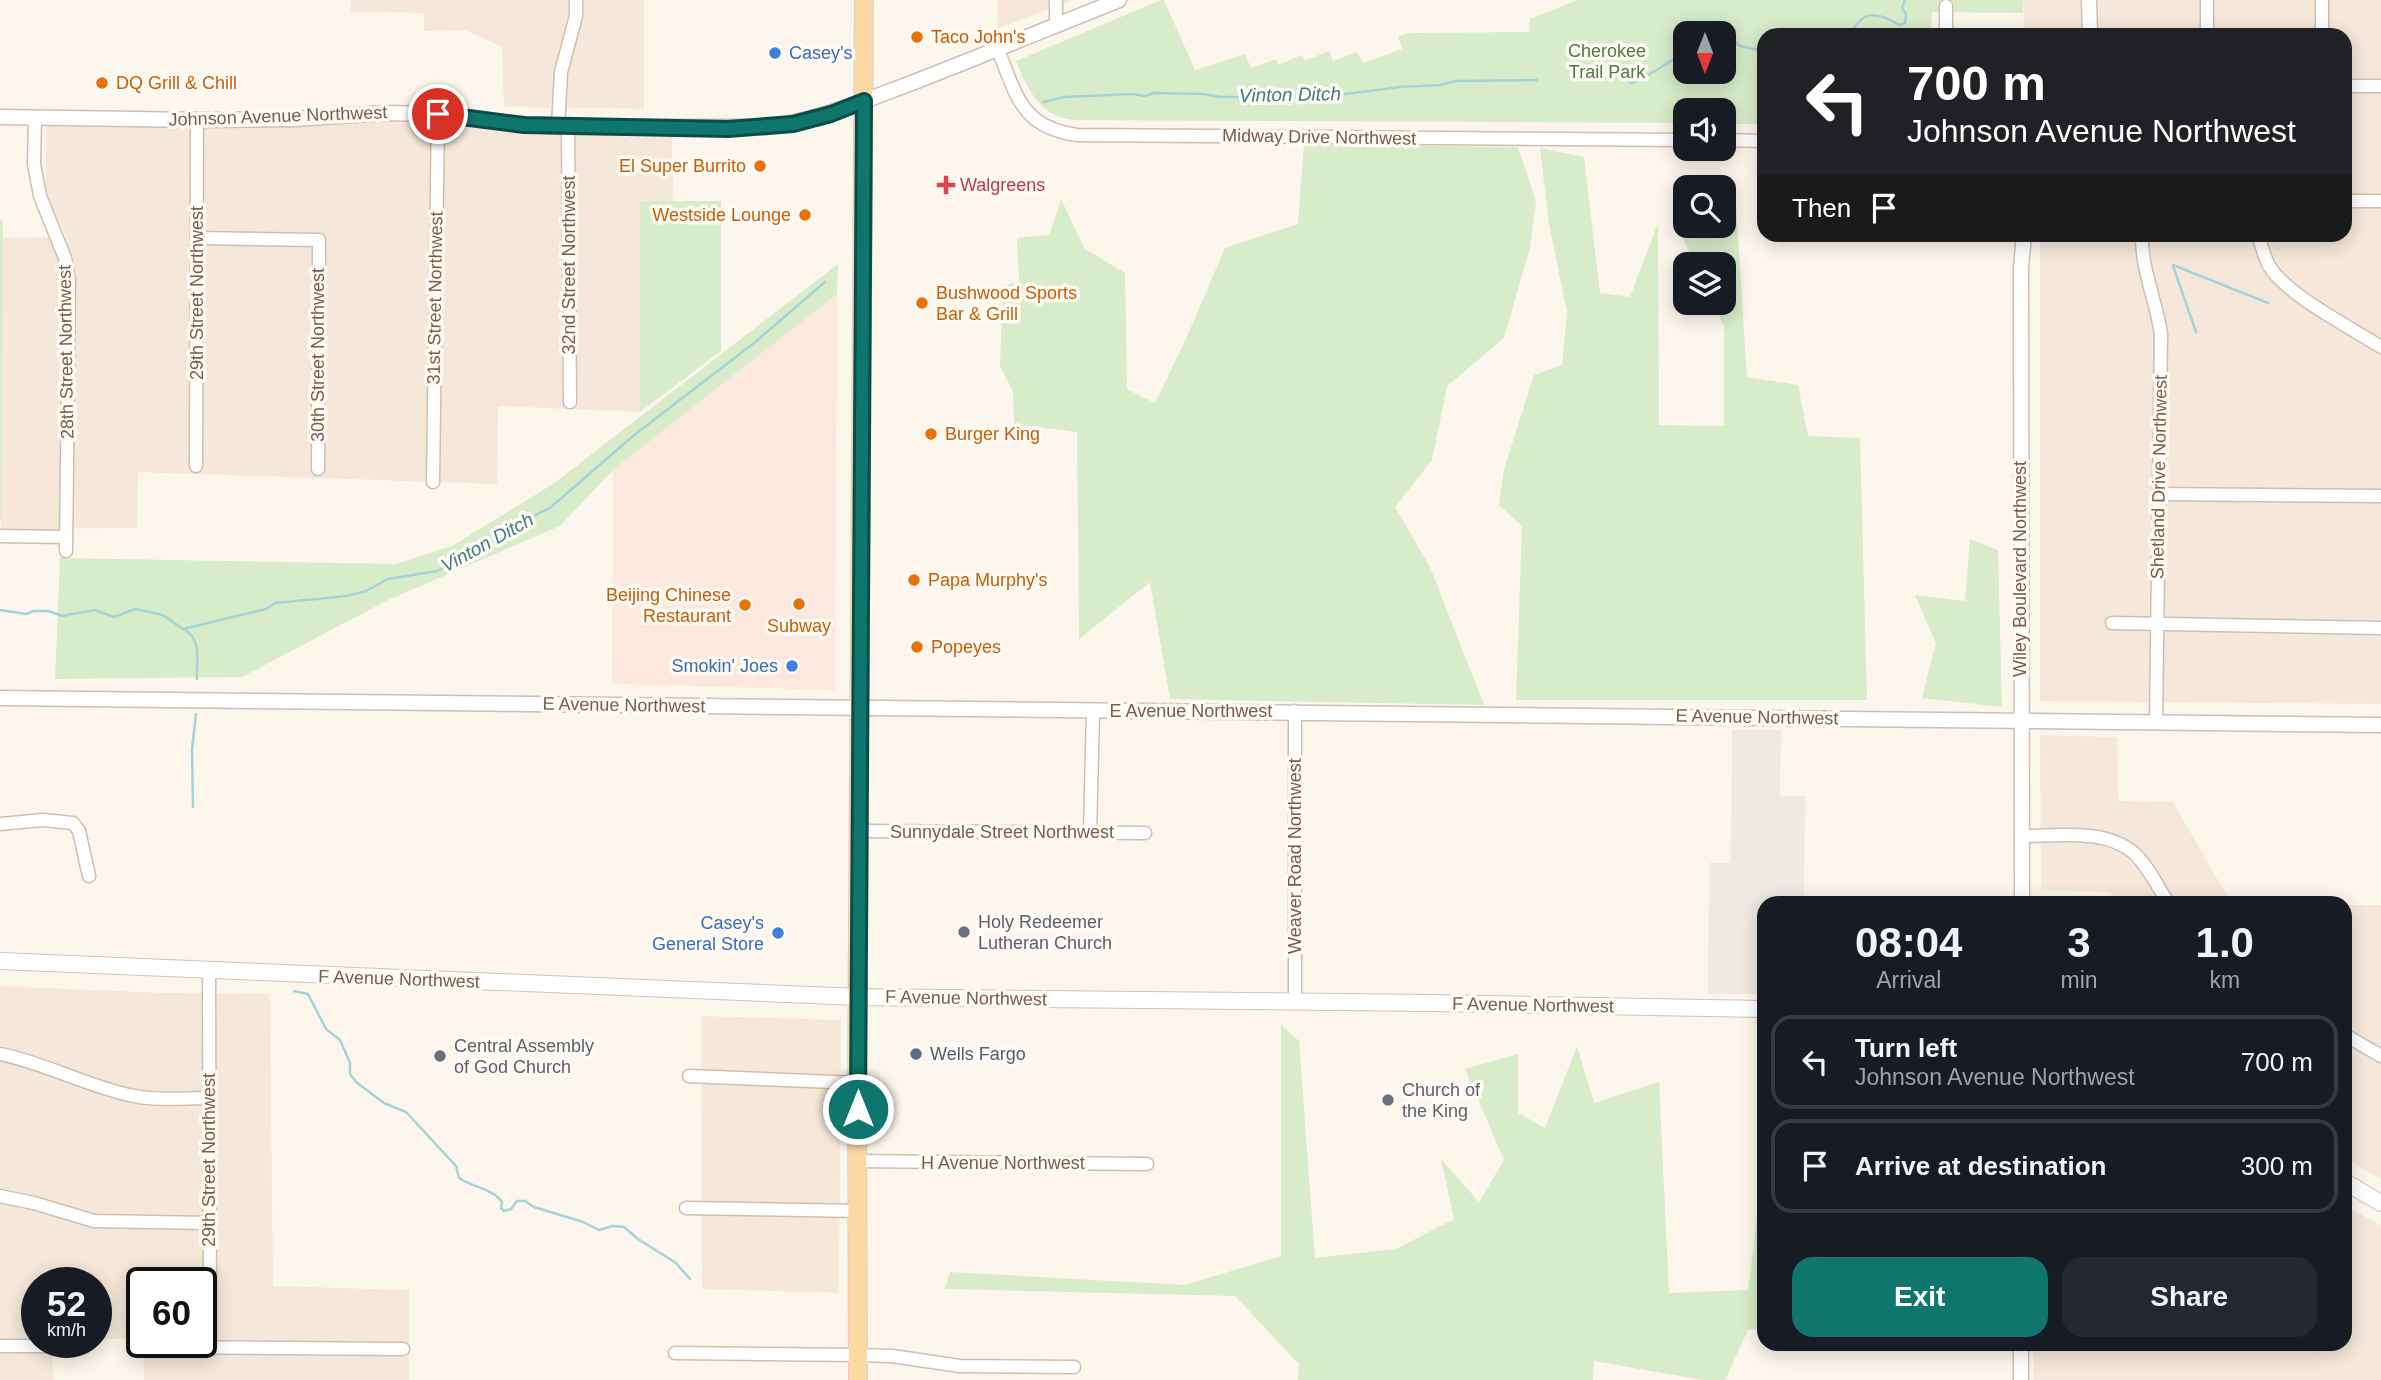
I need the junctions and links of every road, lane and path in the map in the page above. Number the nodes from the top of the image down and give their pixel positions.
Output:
1 (576, 0) edge
2 (864, 0) edge
3 (1056, 0) edge
4 (1119, 0) edge
5 (2089, 0) edge
6 (2207, 0) edge
7 (2322, 0) edge
8 (1946, 6) dead end
9 (1056, 26) junction
10 (1945, 28) edge
11 (2090, 28) edge
12 (2207, 28) edge
13 (2322, 28) edge
14 (998, 50) junction
15 (2352, 86) edge
16 (2381, 86) edge
17 (864, 101) junction
18 (438, 114) junction
19 (0, 117) edge
20 (36, 118) junction
21 (197, 120) junction
22 (563, 127) junction
23 (1673, 140) edge
24 (1736, 141) edge
25 (1757, 141) edge
26 (2352, 201) edge
27 (2381, 201) edge
28 (198, 238) junction
29 (2023, 242) edge
30 (2142, 242) edge
31 (2261, 242) edge
32 (2381, 346) edge
33 (570, 402) dead end
34 (195, 466) dead end
35 (318, 469) dead end
36 (433, 482) dead end
37 (2159, 494) junction
38 (2381, 496) edge
39 (0, 536) edge
40 (66, 537) junction
41 (66, 551) dead end
42 (2112, 623) dead end
43 (2157, 624) junction
44 (2381, 628) edge
45 (0, 698) edge
46 (861, 707) junction
47 (1093, 710) junction
48 (1295, 711) junction
49 (2020, 721) junction
50 (2156, 723) junction
51 (2381, 725) edge
52 (0, 824) edge
53 (859, 831) junction
54 (1090, 833) junction
55 (1145, 833) dead end
56 (2022, 836) junction
57 (89, 876) dead end
58 (2022, 896) edge
59 (2163, 896) edge
60 (0, 961) edge
61 (209, 971) junction
62 (858, 997) junction
63 (1295, 1001) junction
64 (1757, 1009) edge
65 (2352, 1039) edge
66 (0, 1054) edge
67 (2381, 1056) edge
68 (689, 1076) dead end
69 (857, 1083) junction
70 (209, 1098) junction
71 (858, 1161) junction
72 (1147, 1164) dead end
73 (2352, 1186) edge
74 (0, 1196) edge
75 (2381, 1203) edge
76 (686, 1208) dead end
77 (859, 1211) junction
78 (209, 1223) junction
79 (209, 1267) edge
80 (0, 1346) edge
81 (21, 1346) edge
82 (217, 1348) edge
83 (403, 1349) dead end
84 (2021, 1351) edge
85 (675, 1353) dead end
86 (858, 1355) junction
87 (1074, 1367) dead end
88 (858, 1380) edge
89 (2021, 1380) edge

1 - 22 street, 32nd Street Northwest
2 - 17 main road
3 - 9 street
4 - 9 street, Johnson Avenue Northwest
5 - 11 street
6 - 12 street
7 - 13 street
8 - 10 street
9 - 14 street, Johnson Avenue Northwest
14 - 17 street, Johnson Avenue Northwest
14 - 23 street, Midway Drive Northwest
15 - 16 street
17 - 22 street, Johnson Avenue Northwest
17 - 46 main road
18 - 21 street, Johnson Avenue Northwest
18 - 22 street, Johnson Avenue Northwest
18 - 36 street, 31st Street Northwest
19 - 20 street, Johnson Avenue Northwest
20 - 21 street, Johnson Avenue Northwest
20 - 40 street, 28th Street Northwest
21 - 28 street, 29th Street Northwest
22 - 33 street, 32nd Street Northwest
24 - 25 street
26 - 27 street
28 - 34 street, 29th Street Northwest
28 - 35 street, 30th Street Northwest
29 - 49 street, Wiley Boulevard Northwest
30 - 37 street, Shetland Drive Northwest
31 - 32 street
37 - 38 street
37 - 43 street, Shetland Drive Northwest
39 - 40 street
40 - 41 street, 28th Street Northwest
42 - 43 street
43 - 44 street
43 - 50 street, Shetland Drive Northwest
45 - 46 street, E Avenue Northwest
46 - 47 street, E Avenue Northwest
46 - 53 main road
47 - 48 street, E Avenue Northwest
47 - 54 street
48 - 49 street, E Avenue Northwest
48 - 63 street, Weaver Road Northwest
49 - 50 street, E Avenue Northwest
49 - 56 street, Wiley Boulevard Northwest
50 - 51 street, E Avenue Northwest
52 - 57 street
53 - 54 street, Sunnydale Street Northwest
53 - 62 main road
54 - 55 street, Sunnydale Street Northwest
56 - 58 street, Wiley Boulevard Northwest
56 - 59 street
60 - 61 main road, F Avenue Northwest
61 - 62 main road, F Avenue Northwest
61 - 70 street, 29th Street Northwest
62 - 63 main road, F Avenue Northwest
62 - 69 main road
63 - 64 main road, F Avenue Northwest
65 - 67 street
66 - 70 street
68 - 69 street
69 - 71 main road
70 - 78 street, 29th Street Northwest
71 - 72 street, H Avenue Northwest
71 - 77 main road
73 - 75 main road
74 - 78 street
76 - 77 street
77 - 86 main road
78 - 79 street, 29th Street Northwest
80 - 81 street
82 - 83 street
84 - 89 street
85 - 86 street
86 - 87 street
86 - 88 main road

